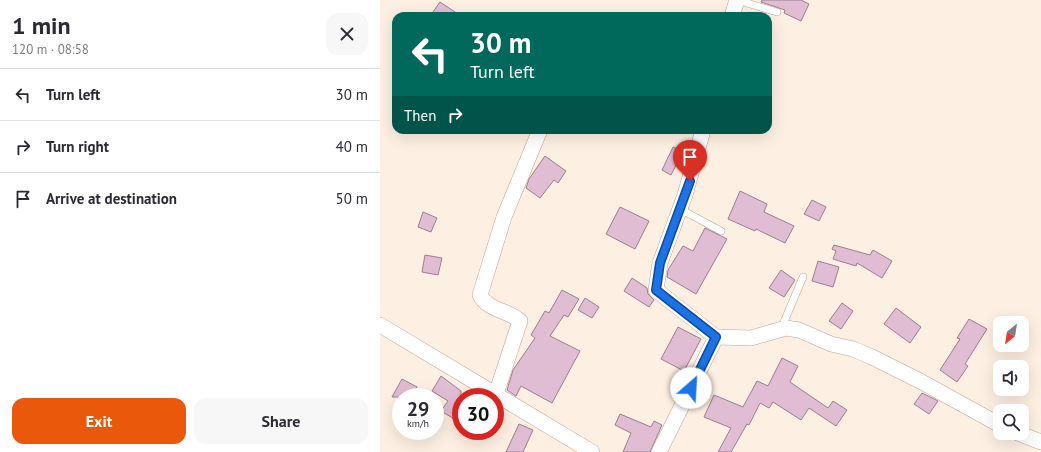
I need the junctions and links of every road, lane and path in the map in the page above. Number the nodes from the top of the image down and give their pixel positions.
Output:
1 (737, 0) edge
2 (733, 12) edge
3 (777, 12) dead end
4 (538, 134) edge
5 (702, 134) edge
6 (680, 209) junction
7 (721, 231) dead end
8 (803, 277) dead end
9 (380, 325) edge
10 (780, 329) junction
11 (716, 337) junction
12 (486, 388) edge
13 (498, 388) edge
14 (504, 399) edge
15 (993, 421) edge
16 (1029, 437) edge
17 (1041, 442) edge
18 (592, 452) edge
19 (659, 452) edge

1 - 2 street
1 - 3 lane
4 - 13 street
5 - 6 street
6 - 7 lane
6 - 11 street
8 - 10 lane
9 - 12 street
10 - 11 street
10 - 15 street
11 - 19 street
14 - 18 street
16 - 17 street

